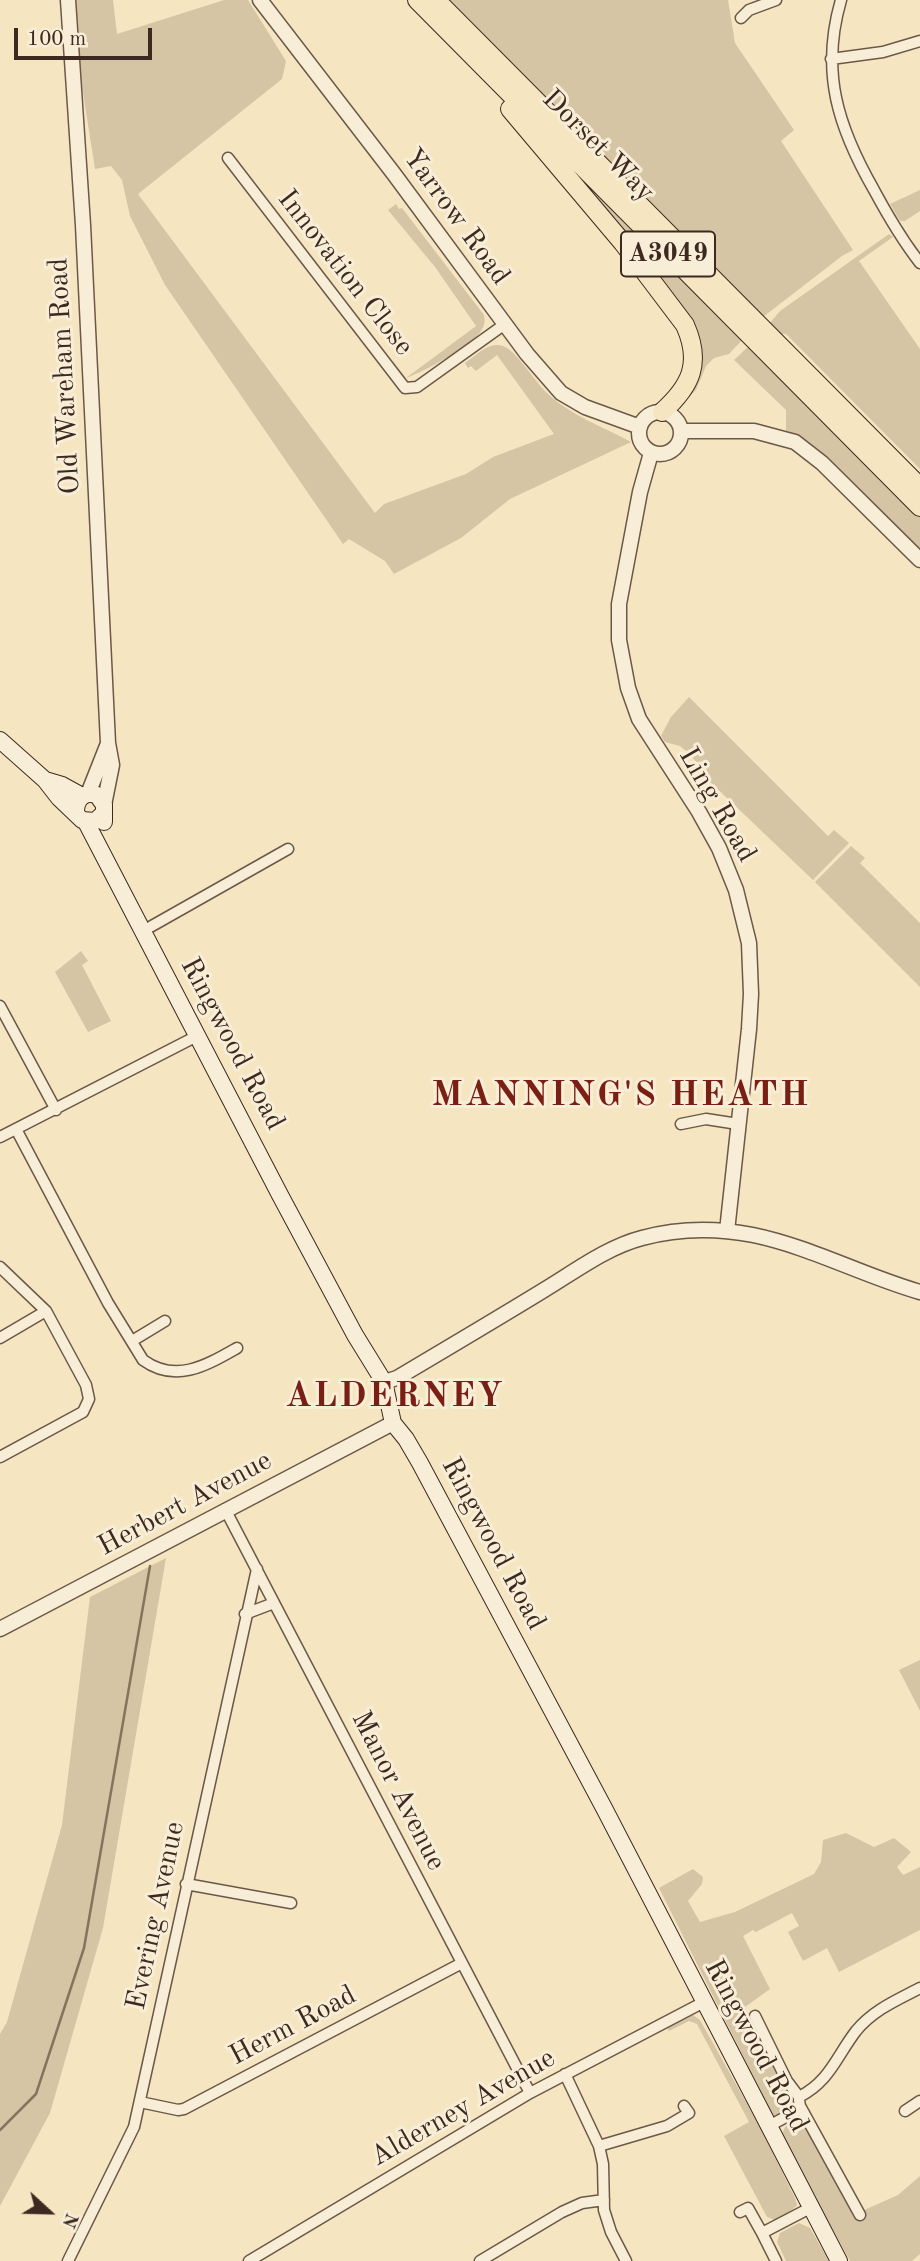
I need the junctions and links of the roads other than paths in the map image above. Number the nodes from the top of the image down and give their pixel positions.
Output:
1 (260, 0) edge
2 (408, 0) edge
3 (417, 0) edge
4 (436, 0) edge
5 (776, 0) edge
6 (841, 0) edge
7 (67, 3) edge
8 (741, 18) dead end
9 (920, 41) edge
10 (831, 59) junction
11 (228, 158) dead end
12 (920, 263) edge
13 (505, 324) junction
14 (662, 412) junction
15 (640, 427) junction
16 (681, 431) junction
17 (651, 453) junction
18 (920, 487) edge
19 (920, 507) edge
20 (920, 560) edge
21 (0, 740) edge
22 (108, 743) junction
23 (45, 780) junction
24 (85, 795) junction
25 (104, 809) junction
26 (81, 817) junction
27 (288, 849) dead end
28 (104, 856) junction
29 (144, 931) junction
30 (0, 1006) edge
31 (197, 1036) junction
32 (56, 1110) junction
33 (681, 1124) dead end
34 (738, 1124) junction
35 (16, 1129) junction
36 (0, 1137) edge
37 (727, 1231) junction
38 (0, 1267) edge
39 (920, 1292) edge
40 (46, 1311) junction
41 (165, 1321) dead end
42 (0, 1338) edge
43 (132, 1341) junction
44 (237, 1348) dead end
45 (384, 1382) junction
46 (393, 1423) junction
47 (0, 1457) edge
48 (225, 1509) junction
49 (257, 1569) junction
50 (274, 1603) junction
51 (245, 1614) junction
52 (0, 1629) edge
53 (186, 1884) junction
54 (292, 1903) dead end
55 (462, 1963) junction
56 (920, 1988) edge
57 (704, 2003) junction
58 (755, 2016) dead end
59 (565, 2074) junction
60 (530, 2093) junction
61 (920, 2101) edge
62 (140, 2102) junction
63 (799, 2102) junction
64 (684, 2106) dead end
65 (904, 2111) dead end
66 (769, 2126) junction
67 (599, 2146) junction
68 (604, 2200) junction
69 (810, 2208) junction
70 (744, 2210) dead end
71 (860, 2215) dead end
72 (762, 2234) junction
73 (838, 2260) edge
74 (68, 2261) edge
75 (249, 2261) edge
76 (480, 2261) edge
77 (626, 2261) edge
78 (776, 2261) edge

1 - 13 street, Yarrow Road
2 - 14 highway
3 - 19 highway, Dorset Way / A3049
4 - 18 highway, Dorset Way / A3049
5 - 8 street
6 - 10 street
7 - 22 street, Old Wareham Road
9 - 10 street
10 - 12 street
11 - 13 street, Innovation Close
13 - 15 street, Yarrow Road
14 - 15 street
14 - 16 street
15 - 17 street
16 - 17 street
16 - 20 street
17 - 34 street, Ling Road
21 - 23 main road, Ringwood Road
22 - 24 street, Old Wareham Road
22 - 25 street, Old Wareham Road
23 - 24 main road, Ringwood Road
23 - 26 main road, Ringwood Road
24 - 25 main road
24 - 26 main road
25 - 26 main road
25 - 28 main road, Ringwood Road
26 - 28 main road, Ringwood Road
27 - 29 street
28 - 29 main road, Ringwood Road
29 - 31 main road, Ringwood Road
30 - 32 street
31 - 32 street
31 - 45 main road, Ringwood Road
32 - 35 street
33 - 34 street
34 - 37 street, Ling Road
35 - 36 street
35 - 43 street
37 - 39 street
37 - 45 street
38 - 40 street
40 - 42 street
40 - 47 street
41 - 43 street
43 - 44 street
45 - 46 main road, Ringwood Road
46 - 48 street, Herbert Avenue
46 - 57 main road, Ringwood Road
48 - 49 street, Manor Avenue
48 - 52 street, Herbert Avenue
49 - 50 street, Manor Avenue
49 - 51 street, Evering Avenue
50 - 51 street
50 - 55 street, Manor Avenue
51 - 53 street, Evering Avenue
53 - 54 street
53 - 62 street, Evering Avenue
55 - 60 street, Manor Avenue
55 - 62 street, Herm Road
56 - 63 street
57 - 59 street, Alderney Avenue
57 - 66 main road, Ringwood Road
58 - 63 street
59 - 60 street, Alderney Avenue
59 - 67 street
60 - 75 street, Alderney Avenue
61 - 65 street
62 - 74 street, Evering Avenue
63 - 66 street
63 - 71 street
64 - 67 street
66 - 69 main road, Ringwood Road
67 - 68 street
68 - 76 street
68 - 77 street
69 - 72 street
69 - 73 main road, Ringwood Road
70 - 72 street
72 - 78 street

